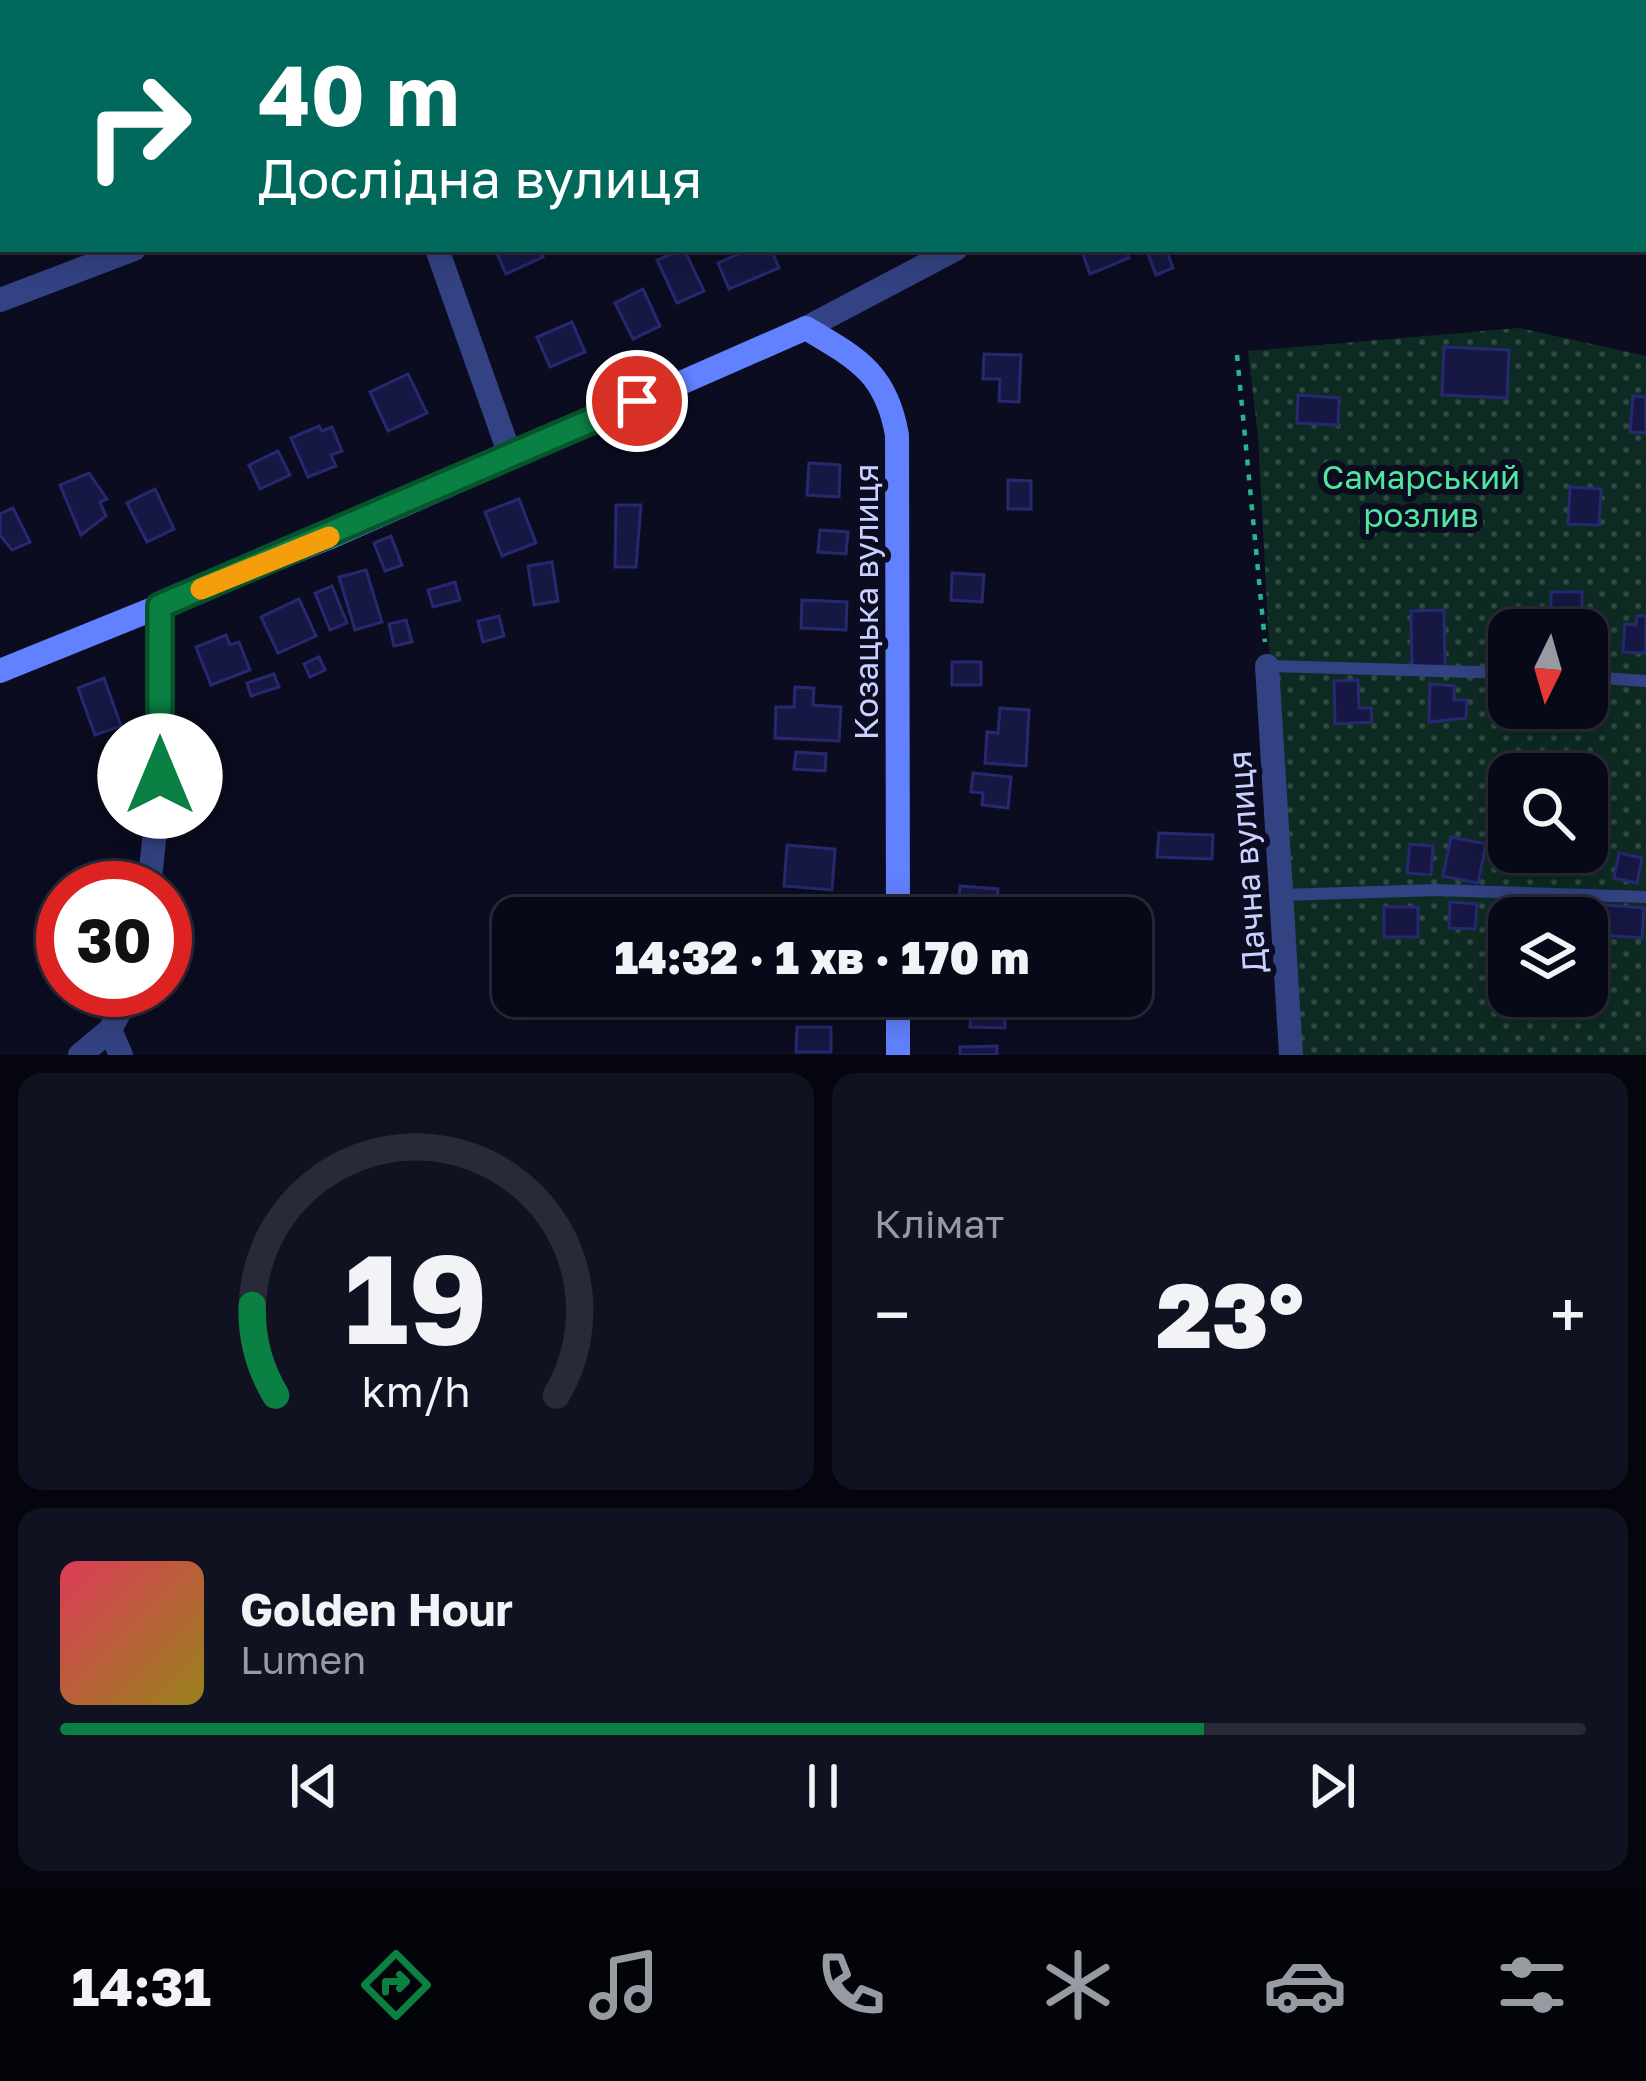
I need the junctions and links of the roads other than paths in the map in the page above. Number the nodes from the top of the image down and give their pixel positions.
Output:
1 (126, 252) edge
2 (438, 252) edge
3 (943, 252) edge
4 (904, 261) edge
5 (0, 300) edge
6 (806, 328) junction
7 (510, 455) junction
8 (160, 606) junction
9 (1267, 665) joint
10 (0, 671) edge
11 (1488, 672) edge
12 (1608, 678) edge
13 (1646, 681) edge
14 (151, 861) edge
15 (1283, 895) junction
16 (898, 897) edge
17 (1646, 897) edge
18 (117, 1017) edge
19 (898, 1017) edge
20 (110, 1030) junction
21 (80, 1055) edge
22 (122, 1055) edge
23 (898, 1055) edge
24 (1291, 1055) edge

1 - 5 street
2 - 7 street
3 - 4 street
4 - 6 street
6 - 7 street
6 - 16 street, Козацька вулиця
7 - 8 street
8 - 10 street
8 - 14 street
9 - 11 lane
9 - 15 street, Дачна вулиця
12 - 13 lane
15 - 17 lane
15 - 24 street, Дачна вулиця
18 - 20 street
19 - 23 street
20 - 21 street
20 - 22 street

